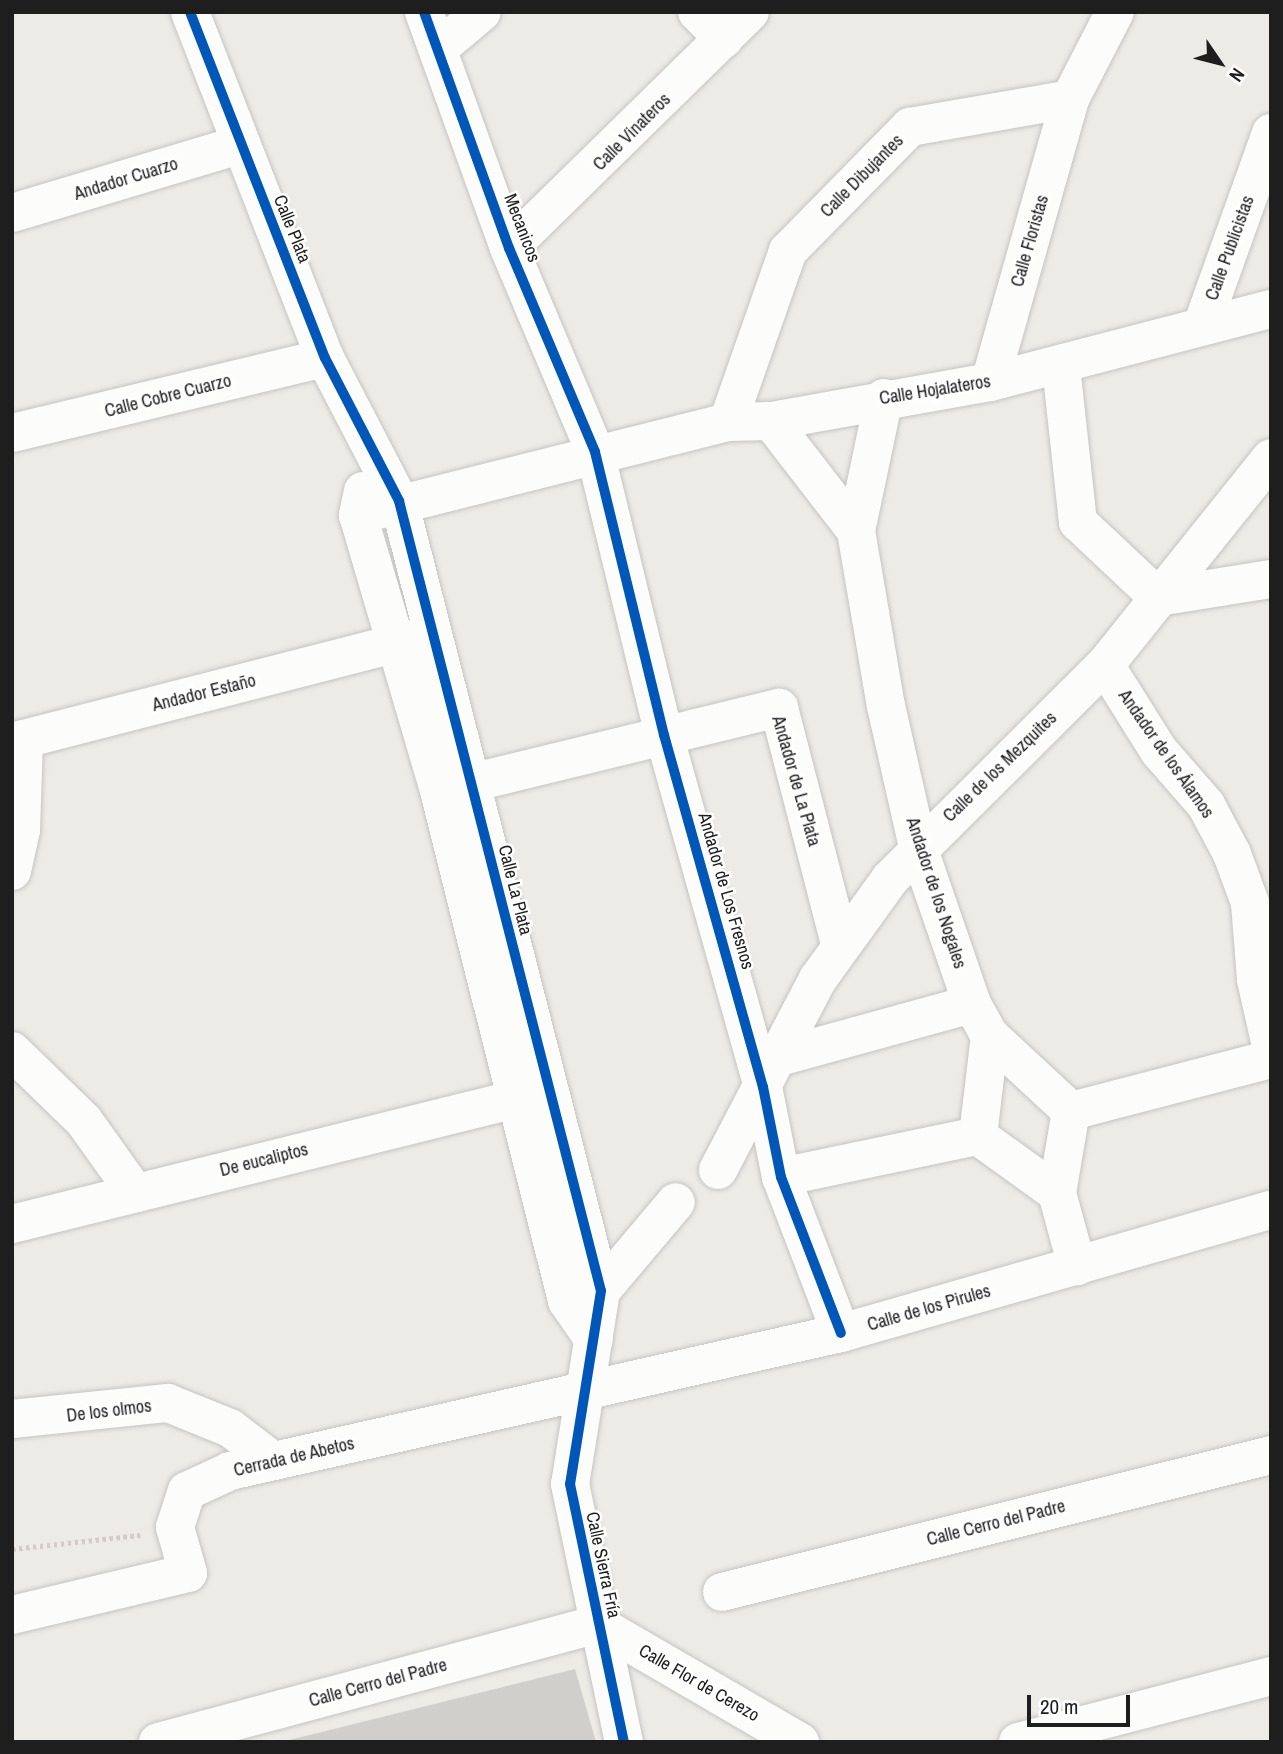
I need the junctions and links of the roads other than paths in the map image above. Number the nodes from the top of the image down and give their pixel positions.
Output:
1 (190, 12) edge
2 (424, 12) edge
3 (482, 12) edge
4 (697, 12) edge
5 (750, 12) edge
6 (1115, 12) edge
7 (724, 39) junction
8 (438, 49) junction
9 (1070, 99) junction
10 (1271, 133) edge
11 (239, 145) junction
12 (12, 213) edge
13 (509, 248) junction
14 (1271, 309) edge
15 (1203, 323) junction
16 (325, 358) junction
17 (1061, 366) junction
18 (990, 382) junction
19 (884, 398) junction
20 (771, 421) junction
21 (728, 422) junction
22 (12, 433) edge
23 (595, 452) junction
24 (370, 455) junction
25 (1271, 457) edge
26 (398, 501) junction
27 (358, 515) junction
28 (856, 531) junction
29 (1271, 579) edge
30 (1158, 597) junction
31 (434, 634) junction
32 (395, 645) junction
33 (1105, 665) junction
34 (664, 735) junction
35 (18, 740) edge
36 (454, 787) junction
37 (918, 847) junction
38 (12, 871) edge
39 (840, 944) junction
40 (981, 1020) junction
41 (1271, 1046) edge
42 (12, 1051) edge
43 (1271, 1059) edge
44 (769, 1072) junction
45 (531, 1095) junction
46 (1071, 1111) junction
47 (978, 1136) junction
48 (718, 1170) dead end
49 (781, 1177) junction
50 (134, 1191) junction
51 (1058, 1193) junction
52 (676, 1202) dead end
53 (1271, 1210) edge
54 (12, 1224) edge
55 (1077, 1266) junction
56 (584, 1296) junction
57 (841, 1333) junction
58 (583, 1393) junction
59 (12, 1419) edge
60 (1271, 1455) edge
61 (273, 1461) junction
62 (722, 1592) dead end
63 (12, 1615) edge
64 (597, 1623) junction
65 (1271, 1676) edge
66 (158, 1742) edge
67 (624, 1742) edge
68 (800, 1742) edge
69 (1018, 1742) edge

1 - 11 street, Calle Plata
2 - 8 street, Mecanicos
3 - 8 street
4 - 7 street
5 - 7 street, Calle Vinateros
6 - 9 street
7 - 13 street, Calle Vinateros
8 - 13 street, Mecanicos
9 - 18 street, Calle Floristas
9 - 21 street, Calle Dibujantes
10 - 15 street, Calle Publicistas
11 - 12 street, Andador Cuarzo
11 - 16 street, Calle Plata
13 - 23 street, Mecanicos
14 - 15 street, Calle Hojalateros
15 - 17 street, Calle Hojalateros
16 - 22 street, Calle Cobre Cuarzo
16 - 24 street, Calle Plata
17 - 18 street, Calle Hojalateros
17 - 30 street
18 - 19 street, Calle Hojalateros
19 - 20 street, Calle Hojalateros
19 - 28 street, Andador de los Nogales
20 - 21 street, Calle Hojalateros
20 - 28 street
21 - 23 street, Calle Hojalateros
23 - 26 street, Calle Hojalateros
23 - 34 street, Andador de Los Fresnos
24 - 26 street
24 - 27 street
25 - 30 street, Calle de los Mezquites
26 - 27 street, Calle Hojalateros
26 - 31 street
27 - 32 street
28 - 37 street, Andador de los Nogales
29 - 30 street
30 - 33 street, Calle de los Mezquites
31 - 32 street, Andador Estaño
31 - 36 street
32 - 35 street, Andador Estaño
32 - 36 street
33 - 37 street, Calle de los Mezquites
33 - 41 street, Andador de los Álamos
34 - 36 street, Andador de La Plata
34 - 39 street, Andador de La Plata
34 - 44 street, Andador de Los Fresnos
35 - 38 street
36 - 45 street
37 - 39 street, Calle de los Mezquites
37 - 40 street, Andador de los Nogales
39 - 44 street, Calle de los Mezquites
40 - 44 street
40 - 46 street, Andador de los Nogales
40 - 47 street
42 - 50 street
43 - 46 street
44 - 48 street, Calle de los Mezquites
44 - 49 street, Andador de Los Fresnos
45 - 50 street, De eucaliptos
45 - 56 street
46 - 51 street
47 - 49 street
47 - 51 street
49 - 57 street, Andador de Los Fresnos
50 - 54 street, De eucaliptos
51 - 55 street
52 - 56 street
53 - 55 street, Calle de los Pirules
55 - 57 street, Calle de los Pirules
56 - 58 street
57 - 58 street, Calle de los Pirules
58 - 61 street, Cerrada de Abetos
58 - 64 street, Calle Sierra Fría
59 - 61 street, De los olmos
60 - 62 street, Calle Cerro del Padre
61 - 63 street, Cerrada de Abetos
64 - 66 street, Calle Cerro del Padre
64 - 67 street, Calle Sierra Fría
64 - 68 street, Calle Flor de Cerezo
65 - 69 street

